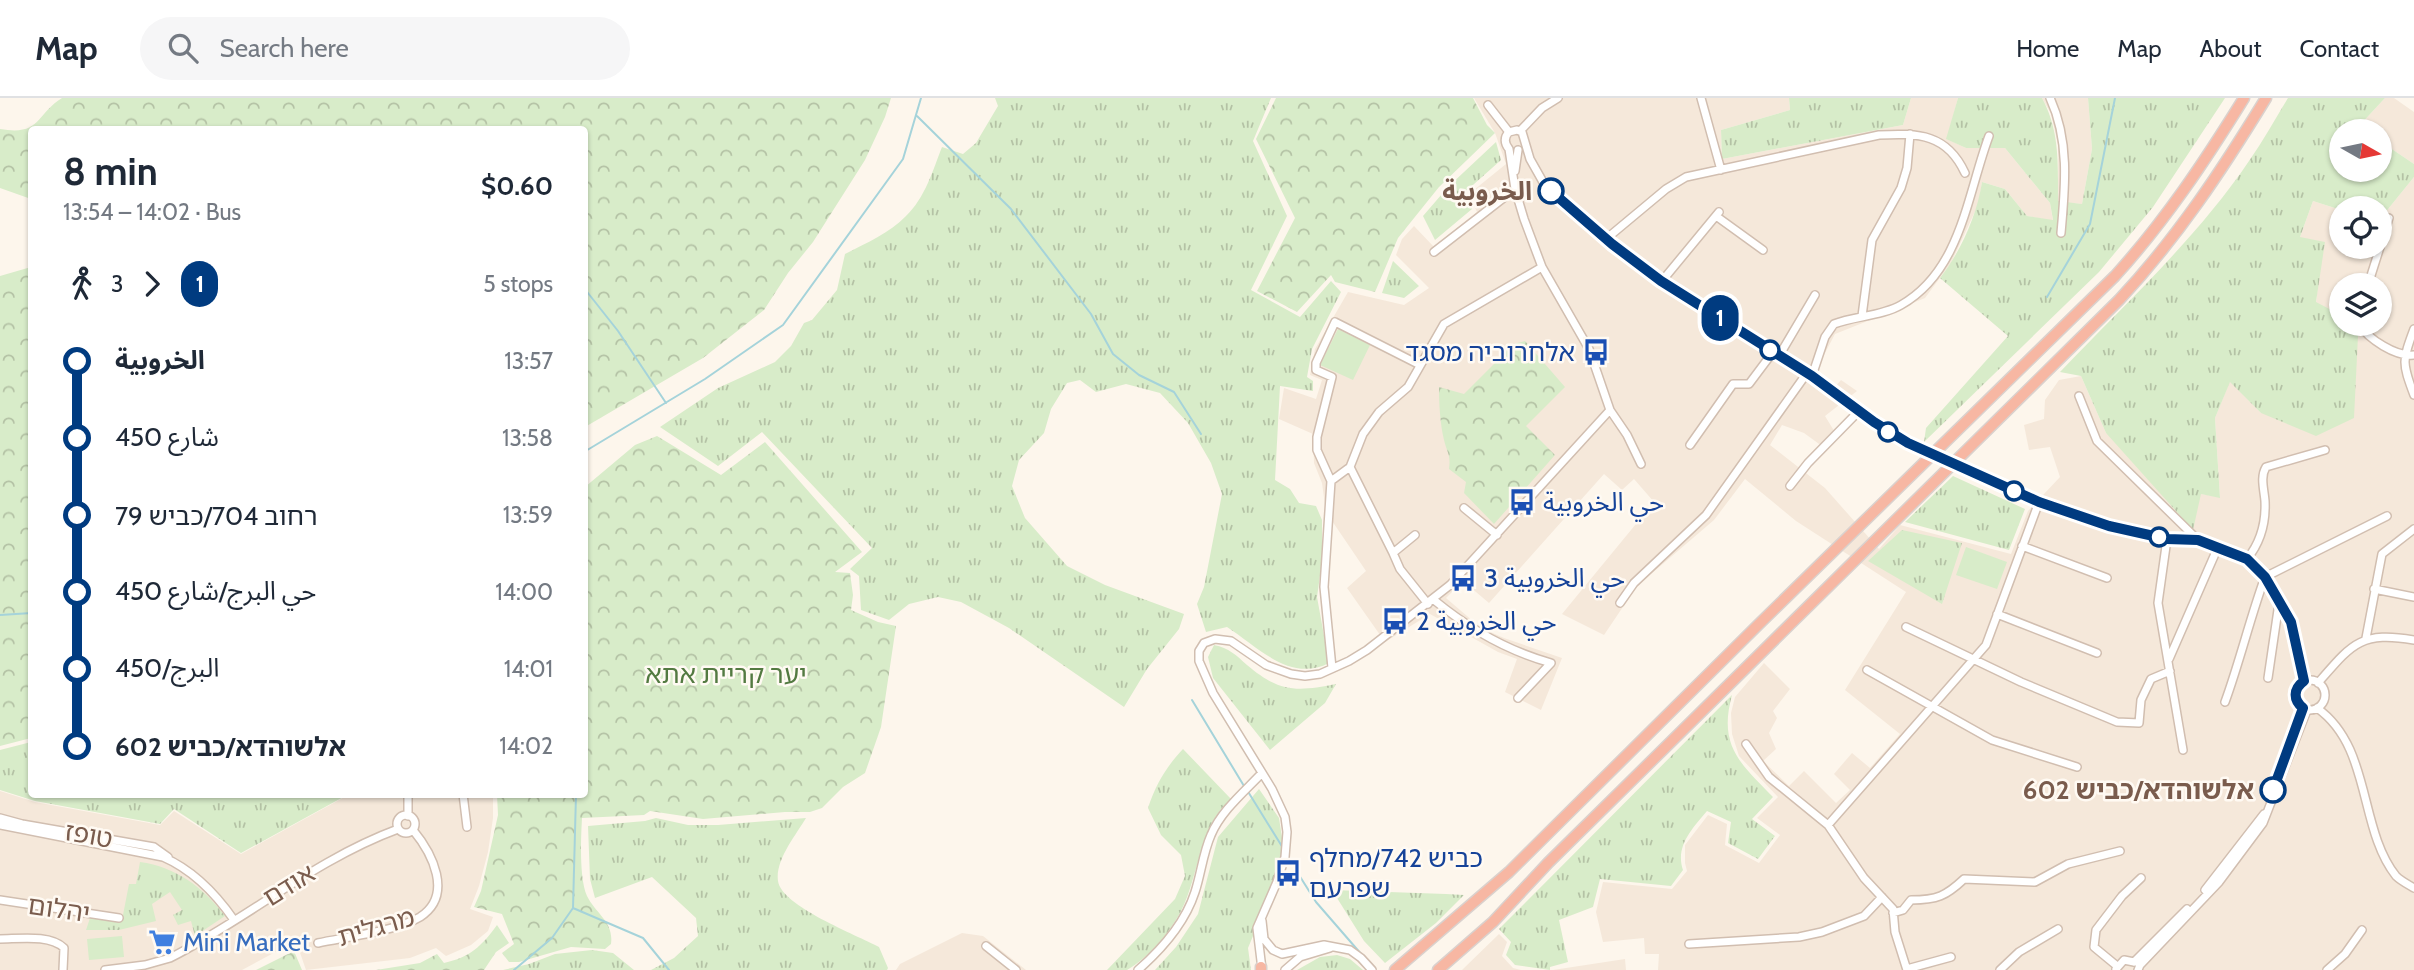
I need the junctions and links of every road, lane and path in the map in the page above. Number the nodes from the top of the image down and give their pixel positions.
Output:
1 (1558, 98) edge
2 (1701, 98) edge
3 (2050, 98) edge
4 (2244, 98) edge
5 (2266, 98) edge
6 (1488, 105) dead end
7 (1520, 131) junction
8 (1509, 132) junction
9 (1910, 134) junction
10 (1989, 136) dead end
11 (1526, 141) junction
12 (1509, 149) junction
13 (1518, 150) junction
14 (1534, 168) junction
15 (1721, 170) junction
16 (1965, 173) dead end
17 (1514, 175) junction
18 (1515, 189) junction
19 (2061, 233) dead end
20 (1606, 239) junction
21 (1763, 250) dead end
22 (1434, 252) dead end
23 (1542, 267) junction
24 (1661, 281) junction
25 (1815, 295) dead end
26 (1862, 316) junction
27 (2414, 330) edge
28 (2369, 336) edge
29 (1776, 354) junction
30 (2414, 355) edge
31 (2404, 356) junction
32 (1420, 365) junction
33 (1809, 374) junction
34 (2414, 395) edge
35 (2079, 396) dead end
36 (1610, 410) junction
37 (1859, 411) junction
38 (1690, 445) dead end
39 (1920, 450) tunnel mouth
40 (2325, 450) dead end
41 (1641, 464) dead end
42 (1958, 466) tunnel mouth
43 (1350, 467) junction
44 (1331, 481) junction
45 (1790, 486) dead end
46 (2039, 502) junction
47 (1464, 508) dead end
48 (2387, 516) dead end
49 (2414, 529) edge
50 (1415, 535) dead end
51 (1497, 535) junction
52 (2167, 539) junction
53 (2198, 540) junction
54 (2022, 546) junction
55 (2218, 547) junction
56 (1394, 553) junction
57 (2247, 559) junction
58 (2265, 577) junction
59 (2107, 578) dead end
60 (2374, 589) junction
61 (2414, 597) edge
62 (2279, 601) junction
63 (1431, 602) junction
64 (1620, 603) dead end
65 (1997, 614) junction
66 (1906, 627) dead end
67 (2366, 638) junction
68 (2414, 640) edge
69 (2097, 653) dead end
70 (1974, 660) junction
71 (2168, 660) junction
72 (1332, 668) junction
73 (1867, 670) dead end
74 (2170, 671) junction
75 (2268, 678) dead end
76 (2304, 681) junction
77 (2318, 683) junction
78 (1518, 698) dead end
79 (2225, 702) dead end
80 (1933, 708) junction
81 (2317, 708) junction
82 (2305, 709) junction
83 (1746, 744) dead end
84 (2183, 750) dead end
85 (2077, 767) dead end
86 (1262, 773) junction
87 (408, 798) edge
88 (463, 798) edge
89 (408, 816) junction
90 (0, 818) edge
91 (0, 825) edge
92 (1828, 825) junction
93 (467, 827) dead end
94 (398, 829) junction
95 (413, 830) junction
96 (2120, 851) dead end
97 (174, 862) junction
98 (2141, 878) dead end
99 (2414, 888) edge
100 (1882, 897) junction
101 (0, 900) edge
102 (1893, 913) junction
103 (1262, 917) junction
104 (119, 918) dead end
105 (234, 920) junction
106 (2058, 929) dead end
107 (2362, 930) dead end
108 (0, 939) edge
109 (318, 943) dead end
110 (1689, 944) dead end
111 (986, 946) dead end
112 (1330, 947) junction
113 (1273, 950) junction
114 (1282, 954) junction
115 (1951, 957) dead end
116 (1261, 967) edge
117 (2136, 967) edge
118 (2117, 968) edge
119 (63, 970) edge
120 (105, 970) edge
121 (1016, 970) edge
122 (1138, 970) edge
123 (1285, 970) edge
124 (1372, 970) edge
125 (1395, 970) edge
126 (1438, 970) edge
127 (1907, 970) edge
128 (2000, 970) edge
129 (2327, 970) edge

1 - 7 street
2 - 15 street
3 - 19 street
4 - 125 highway
5 - 126 highway
6 - 8 street
7 - 8 street
7 - 11 street
8 - 12 street
9 - 15 street
9 - 16 street
9 - 26 street
10 - 26 street
11 - 13 street
11 - 14 street
12 - 13 street
12 - 17 street
13 - 14 street
13 - 17 street
14 - 17 street
14 - 20 street
15 - 20 street
17 - 18 street
18 - 22 street
18 - 23 street
20 - 24 street
21 - 24 street
23 - 32 street
23 - 36 street
24 - 29 street
25 - 29 street
26 - 33 street
27 - 31 street
28 - 31 street
29 - 33 street
29 - 38 street
30 - 31 street
31 - 34 street
32 - 43 street
32 - 44 street
33 - 37 street
33 - 64 street
35 - 53 street
36 - 41 street
36 - 51 street
37 - 39 street
37 - 45 street
40 - 57 street
42 - 46 street
43 - 44 street
43 - 56 street
44 - 72 street
46 - 52 street
46 - 54 street
47 - 51 street
48 - 58 street
49 - 60 street
50 - 56 street
51 - 63 street
52 - 53 street
52 - 71 street
53 - 55 street
54 - 59 street
54 - 65 street
55 - 57 street
55 - 71 street
56 - 63 street
57 - 58 street
58 - 62 street
58 - 79 street
60 - 61 street
60 - 67 street
62 - 75 street
62 - 76 street
63 - 72 street
63 - 78 street
65 - 69 street
65 - 70 street
66 - 70 street
67 - 68 street
67 - 77 street
70 - 74 street
70 - 80 street
71 - 74 street
72 - 86 street
73 - 80 street
74 - 84 street
76 - 77 street
76 - 82 street
77 - 81 street
80 - 85 street
80 - 92 street
81 - 82 street
81 - 99 street
82 - 117 street
83 - 92 street
86 - 103 street
86 - 122 street
87 - 89 street
88 - 93 street
89 - 94 street
89 - 95 street
90 - 97 street, טופז
91 - 97 street, טופז
92 - 100 street
94 - 95 street
94 - 105 street, אודם
95 - 109 street, מרגלית
96 - 102 street
97 - 105 street, טופז
98 - 118 street
100 - 102 street
100 - 110 street
101 - 104 street, יהלום
102 - 127 street
103 - 113 street
103 - 116 street
105 - 120 street, אודם
106 - 128 street
107 - 129 street
108 - 119 street
111 - 121 street
112 - 114 street
112 - 123 street
112 - 124 street
113 - 114 street
113 - 116 street
114 - 123 street
115 - 127 street
117 - 118 street

